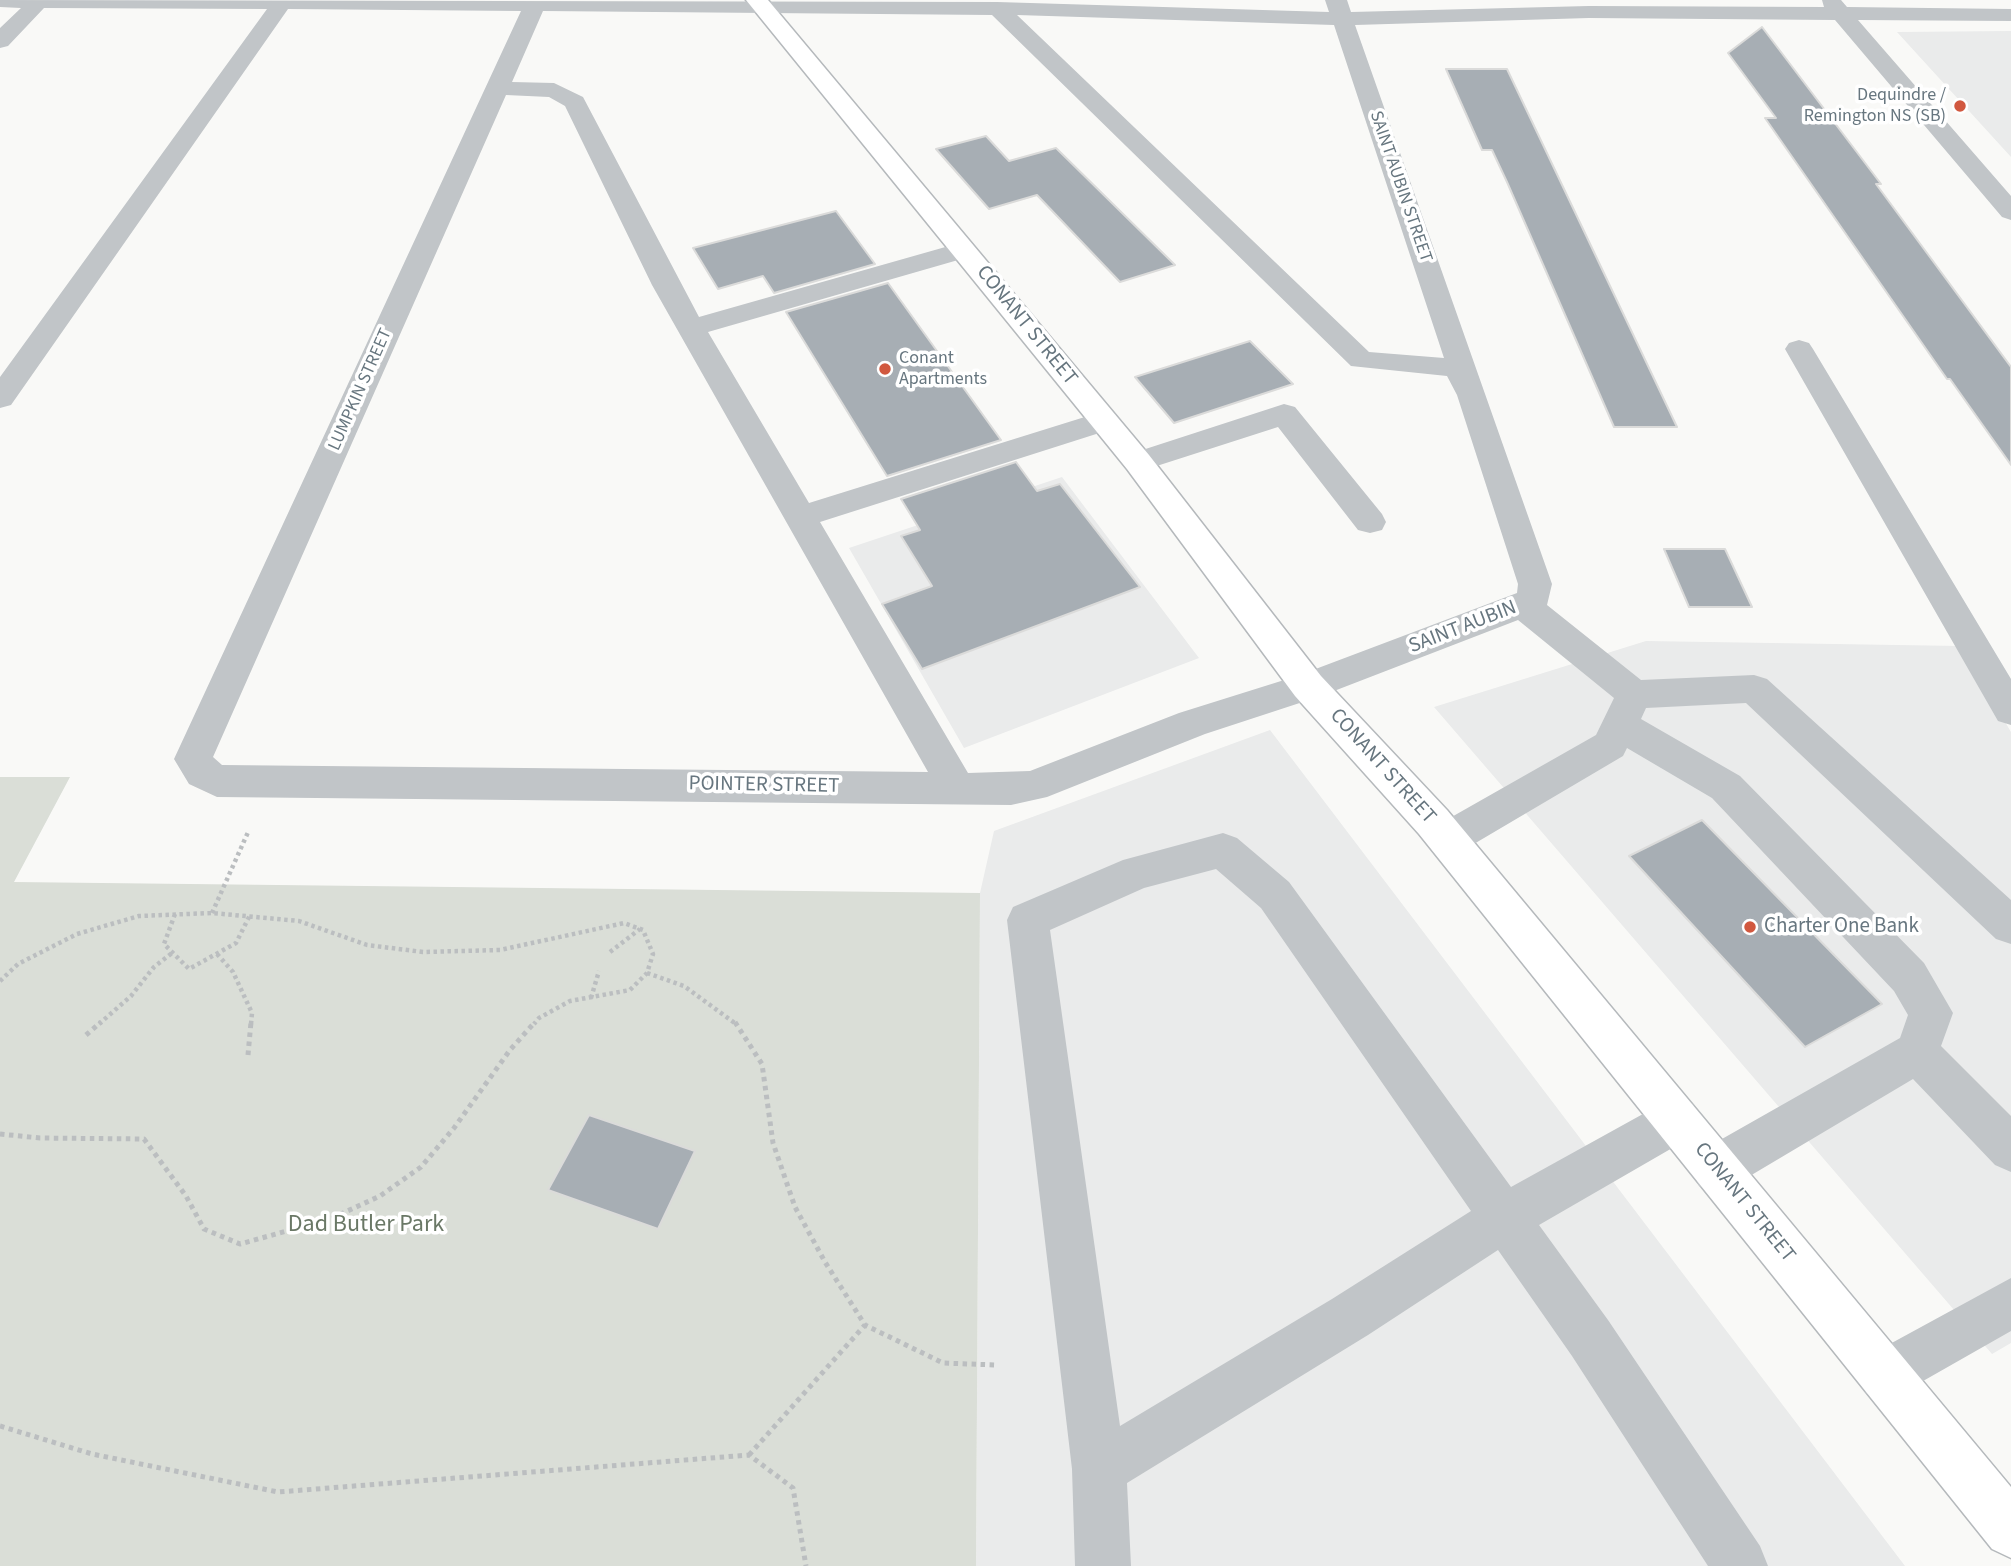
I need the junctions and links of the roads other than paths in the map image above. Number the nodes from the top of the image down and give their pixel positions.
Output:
1 (0, 1) edge
2 (40, 1) edge
3 (282, 3) junction
4 (522, 3) edge
5 (760, 3) edge
6 (820, 3) edge
7 (1085, 4) edge
8 (1586, 6) edge
9 (1836, 7) edge
10 (997, 8) junction
11 (1340, 9) edge
12 (2011, 15) edge
13 (790, 40) junction
14 (0, 41) edge
15 (497, 88) junction
16 (2011, 212) edge
17 (963, 250) junction
18 (691, 328) junction
19 (1799, 349) dead end
20 (1464, 377) junction
21 (0, 398) edge
22 (1104, 421) junction
23 (1138, 462) junction
24 (800, 517) junction
25 (1370, 522) dead end
26 (1523, 605) junction
27 (1308, 686) junction
28 (1627, 710) junction
29 (2011, 711) edge
30 (203, 773) joint
31 (957, 788) junction
32 (1448, 839) junction
33 (2011, 926) edge
34 (1917, 1052) junction
35 (1677, 1120) junction
36 (2011, 1149) edge
37 (1716, 1169) junction
38 (1504, 1218) junction
39 (2011, 1303) edge
40 (1884, 1375) junction
41 (1099, 1469) junction
42 (2011, 1530) edge
43 (1103, 1566) edge
44 (1740, 1566) edge

1 - 2 street
2 - 3 street
2 - 14 street
3 - 4 street
3 - 21 street
4 - 5 street
4 - 15 street, LUMPKIN STREET
5 - 6 street
5 - 13 main road, CONANT STREET
6 - 10 street
6 - 13 street
7 - 10 street
7 - 11 street
8 - 9 street
8 - 11 street
9 - 12 street
9 - 16 street
10 - 20 street
11 - 20 street, SAINT AUBIN STREET
13 - 17 main road, CONANT STREET
15 - 18 street
15 - 30 street, LUMPKIN STREET
17 - 18 street
17 - 22 main road, CONANT STREET
18 - 24 street
19 - 29 street
20 - 26 street, SAINT AUBIN
22 - 23 main road, CONANT STREET
22 - 24 street
23 - 25 street
23 - 27 main road, CONANT STREET
24 - 31 street
26 - 27 street, SAINT AUBIN
26 - 28 street
27 - 31 street, POINTER STREET
27 - 32 main road, CONANT STREET
28 - 32 street
28 - 33 street
28 - 34 street
30 - 31 street, POINTER STREET
32 - 35 main road, CONANT STREET
34 - 36 street
34 - 37 street
35 - 37 main road, CONANT STREET
35 - 38 street
37 - 40 main road, CONANT STREET
38 - 41 street
38 - 41 street
38 - 44 street
39 - 40 street
40 - 42 main road, CONANT STREET
41 - 43 street

